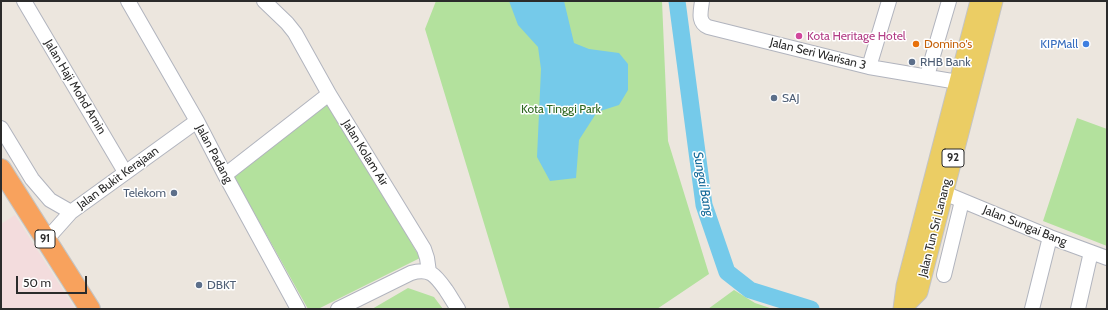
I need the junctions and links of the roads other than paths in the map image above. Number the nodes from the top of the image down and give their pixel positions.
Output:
1 (24, 1) edge
2 (128, 1) edge
3 (264, 1) edge
4 (702, 1) edge
5 (889, 1) edge
6 (949, 1) edge
7 (979, 1) edge
8 (994, 1) edge
9 (870, 67) junction
10 (927, 76) junction
11 (958, 82) junction
12 (329, 94) junction
13 (197, 122) junction
14 (1, 128) edge
15 (1, 169) edge
16 (126, 172) junction
17 (225, 175) junction
18 (944, 193) junction
19 (962, 200) junction
20 (71, 212) junction
21 (1050, 237) junction
22 (46, 240) junction
23 (1091, 252) junction
24 (1107, 258) edge
25 (429, 272) junction
26 (944, 275) dead end
27 (90, 309) edge
28 (298, 309) edge
29 (338, 309) edge
30 (458, 309) edge
31 (902, 309) edge
32 (1032, 309) edge
33 (1078, 309) edge

1 - 16 street, Jalan Haji Mohd Amin
2 - 13 street, Jalan Padang
3 - 12 street, Jalan Kolam Air
4 - 9 street, Jalan Seri Warisan 3
5 - 9 street
6 - 10 street
7 - 11 main road, Jalan Tun Sri Lanang / 92
8 - 18 main road, Jalan Tun Sri Lanang / 92
9 - 10 street, Jalan Seri Warisan 3
10 - 11 street, Jalan Seri Warisan 3
11 - 31 main road, Jalan Tun Sri Lanang / 92
12 - 17 street
12 - 25 street, Jalan Kolam Air
13 - 16 street, Jalan Bukit Kerajaan
13 - 17 street, Jalan Padang
14 - 20 street
15 - 22 highway, 91
16 - 20 street, Jalan Bukit Kerajaan
17 - 28 street, Jalan Padang
18 - 19 street, Jalan Sungai Bang
18 - 31 main road, Jalan Tun Sri Lanang / 92
19 - 21 street, Jalan Sungai Bang
19 - 26 street
20 - 22 street, Jalan Bukit Kerajaan
21 - 23 street, Jalan Sungai Bang
21 - 32 street
22 - 27 highway, 91
23 - 24 street, Jalan Sungai Bang
23 - 33 street
25 - 29 street
25 - 30 street

